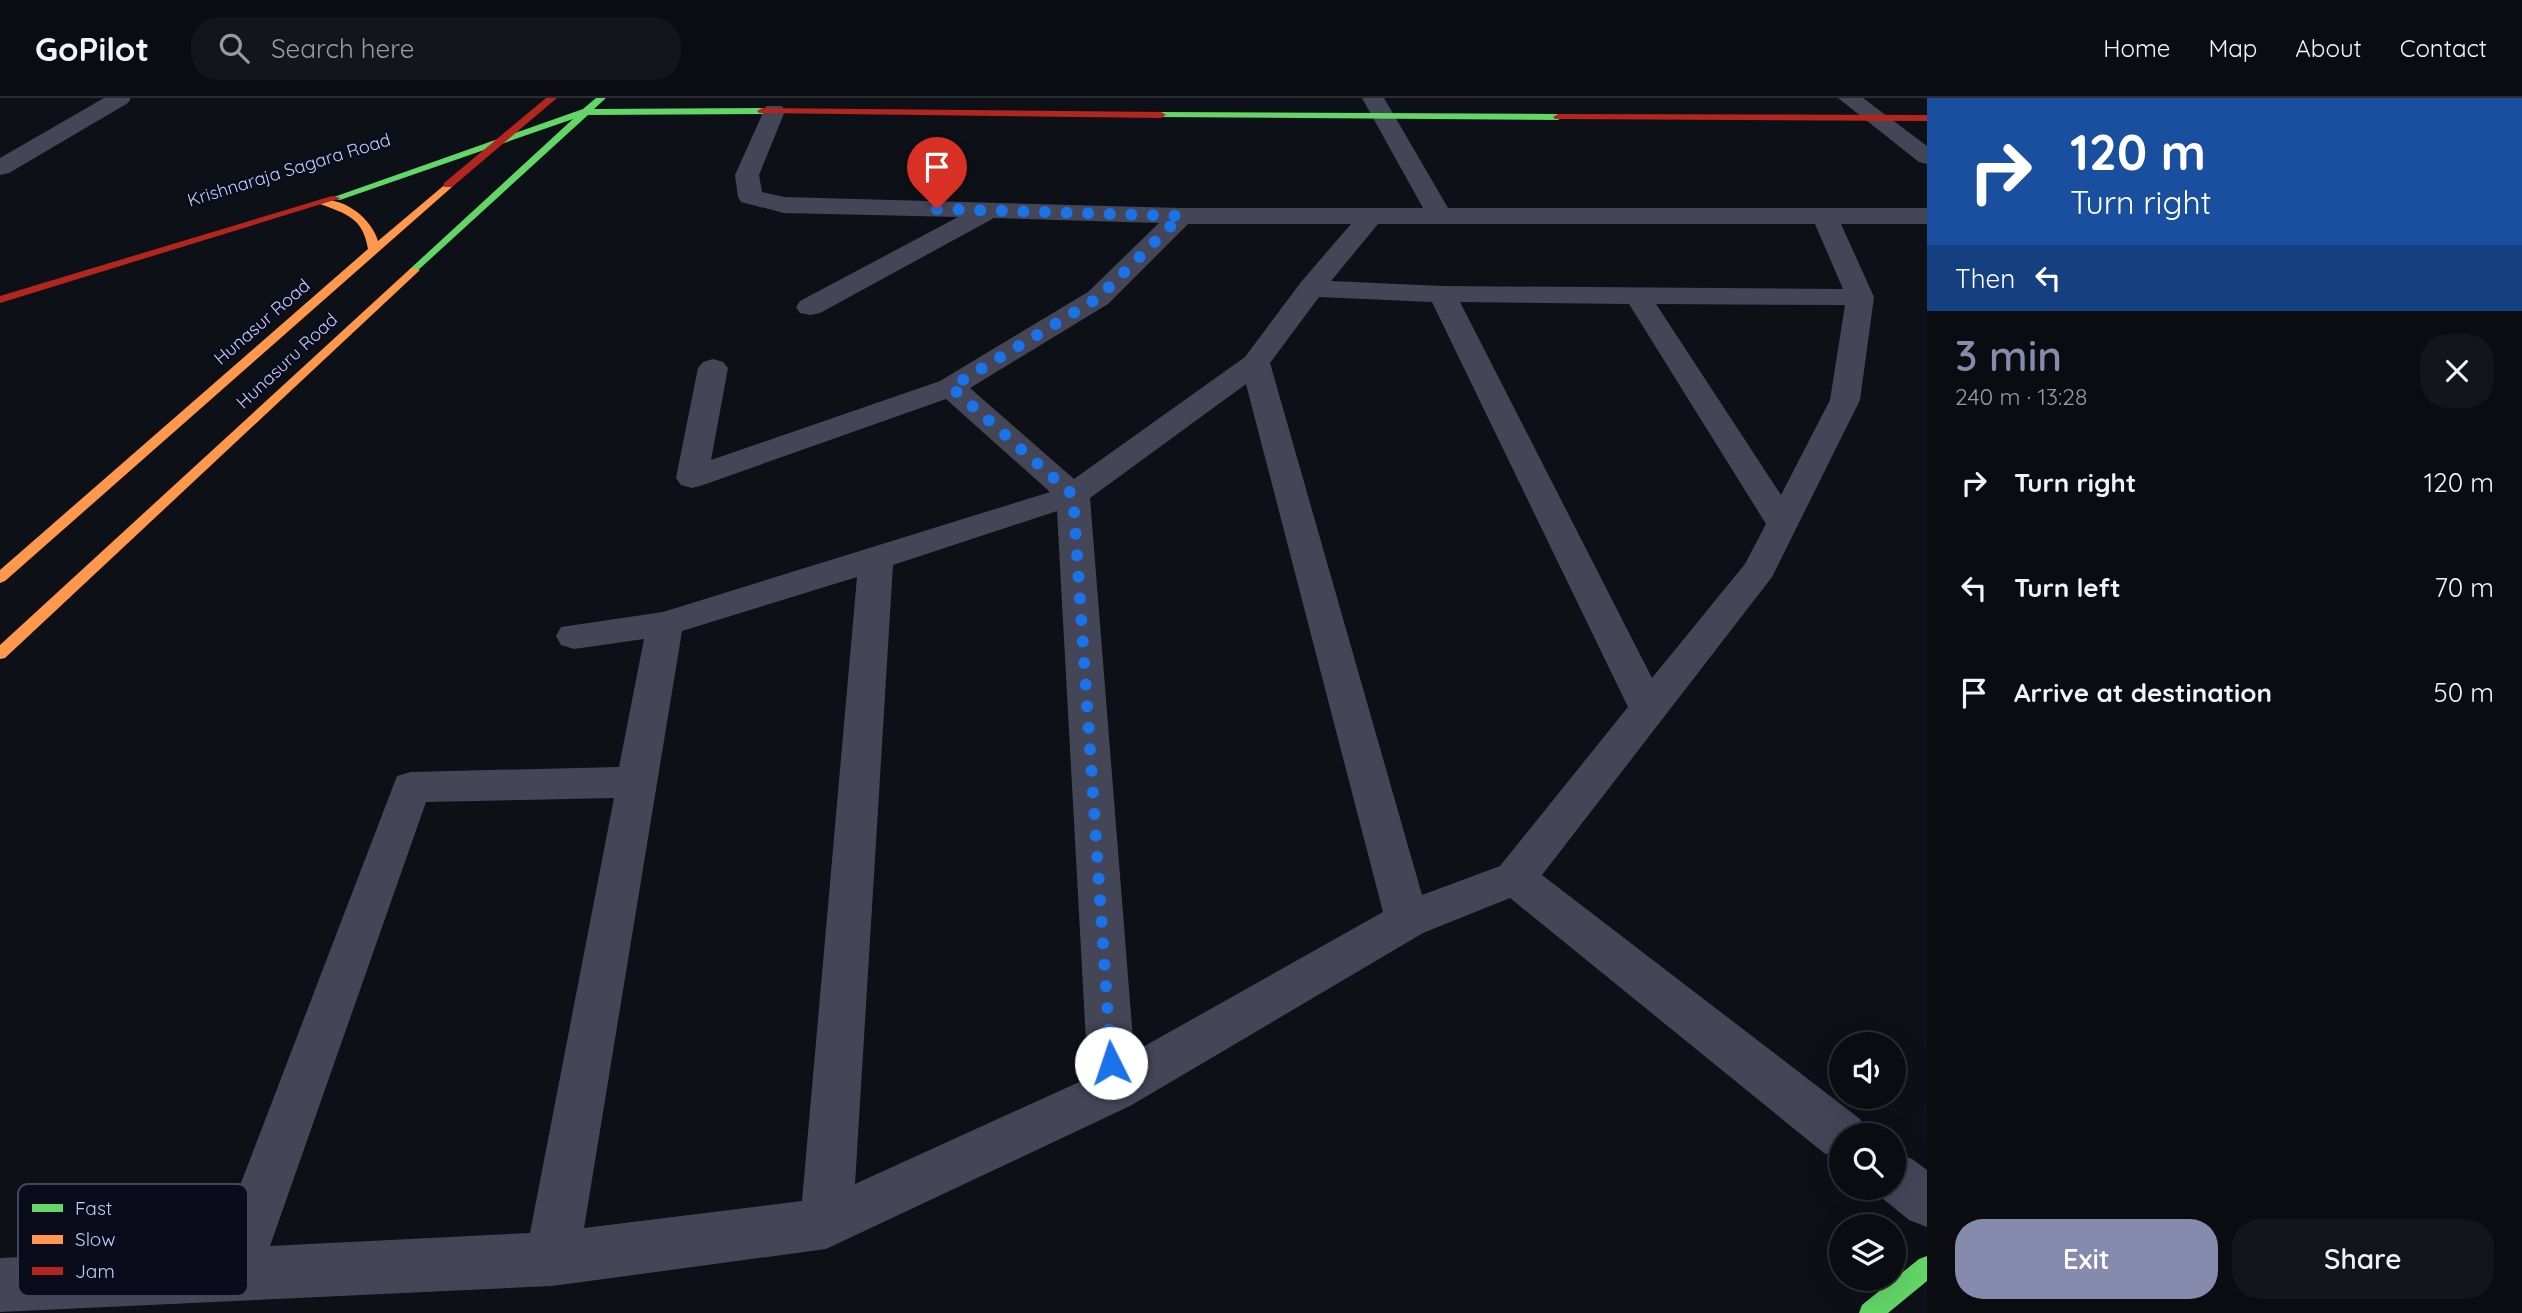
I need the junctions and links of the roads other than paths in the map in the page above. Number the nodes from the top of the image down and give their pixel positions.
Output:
1 (120, 98) edge
2 (552, 98) edge
3 (601, 98) edge
4 (1361, 99) edge
5 (1846, 99) edge
6 (1378, 103) edge
7 (585, 105) edge
8 (1876, 109) junction
9 (774, 111) junction
10 (529, 116) junction
11 (1927, 118) edge
12 (461, 137) dead end
13 (495, 144) junction
14 (1927, 157) edge
15 (0, 168) edge
16 (324, 202) junction
17 (989, 211) junction
18 (1181, 216) junction
19 (1371, 216) junction
20 (1927, 216) edge
21 (1440, 217) junction
22 (1825, 217) junction
23 (374, 250) junction
24 (1311, 288) junction
25 (1442, 294) junction
26 (1637, 295) junction
27 (1860, 297) junction
28 (0, 300) edge
29 (810, 307) dead end
30 (1255, 363) junction
31 (713, 368) dead end
32 (951, 387) junction
33 (1073, 495) junction
34 (1783, 524) junction
35 (876, 559) junction
36 (0, 578) edge
37 (665, 624) junction
38 (574, 636) dead end
39 (0, 654) edge
40 (1649, 710) junction
41 (637, 782) junction
42 (1515, 878) junction
43 (1407, 920) junction
44 (1113, 1090) junction
45 (1829, 1126) edge
46 (1906, 1185) edge
47 (1927, 1202) edge
48 (826, 1223) junction
49 (248, 1233) edge
50 (552, 1259) junction
51 (1927, 1267) edge
52 (248, 1273) edge
53 (18, 1284) edge
54 (0, 1285) edge
55 (1870, 1313) edge

1 - 15 street
2 - 10 main road, Hunasur Road
3 - 7 main road, Hunasuru Road
4 - 6 main road
5 - 8 street
6 - 8 main road
6 - 9 main road
6 - 21 street
7 - 9 main road
7 - 10 main road
7 - 13 main road, Krishnaraja Sagara Road
7 - 39 main road, Hunasuru Road
8 - 11 main road
8 - 14 street
9 - 17 street
10 - 12 main road
10 - 13 main road, Hunasur Road
13 - 16 main road, Krishnaraja Sagara Road
13 - 23 main road, Hunasur Road
16 - 23 main road
16 - 28 main road, Krishnaraja Sagara Road
17 - 18 street
17 - 29 street
18 - 19 street
18 - 32 street
19 - 21 street
19 - 24 street
20 - 22 street
21 - 22 street
22 - 27 street
23 - 36 main road, Hunasur Road
24 - 25 street
24 - 30 street
25 - 26 street
25 - 40 street
26 - 27 street
26 - 34 street
27 - 34 street
30 - 33 street
30 - 43 street
31 - 32 street
32 - 33 street
33 - 35 street
33 - 44 street
34 - 40 street
35 - 37 street
35 - 48 street
37 - 38 street
37 - 41 street
40 - 42 street
41 - 49 street
41 - 50 street
42 - 43 street
42 - 45 street
43 - 44 street
44 - 48 street
46 - 47 street
48 - 50 street
50 - 52 street
51 - 55 main road
53 - 54 street

